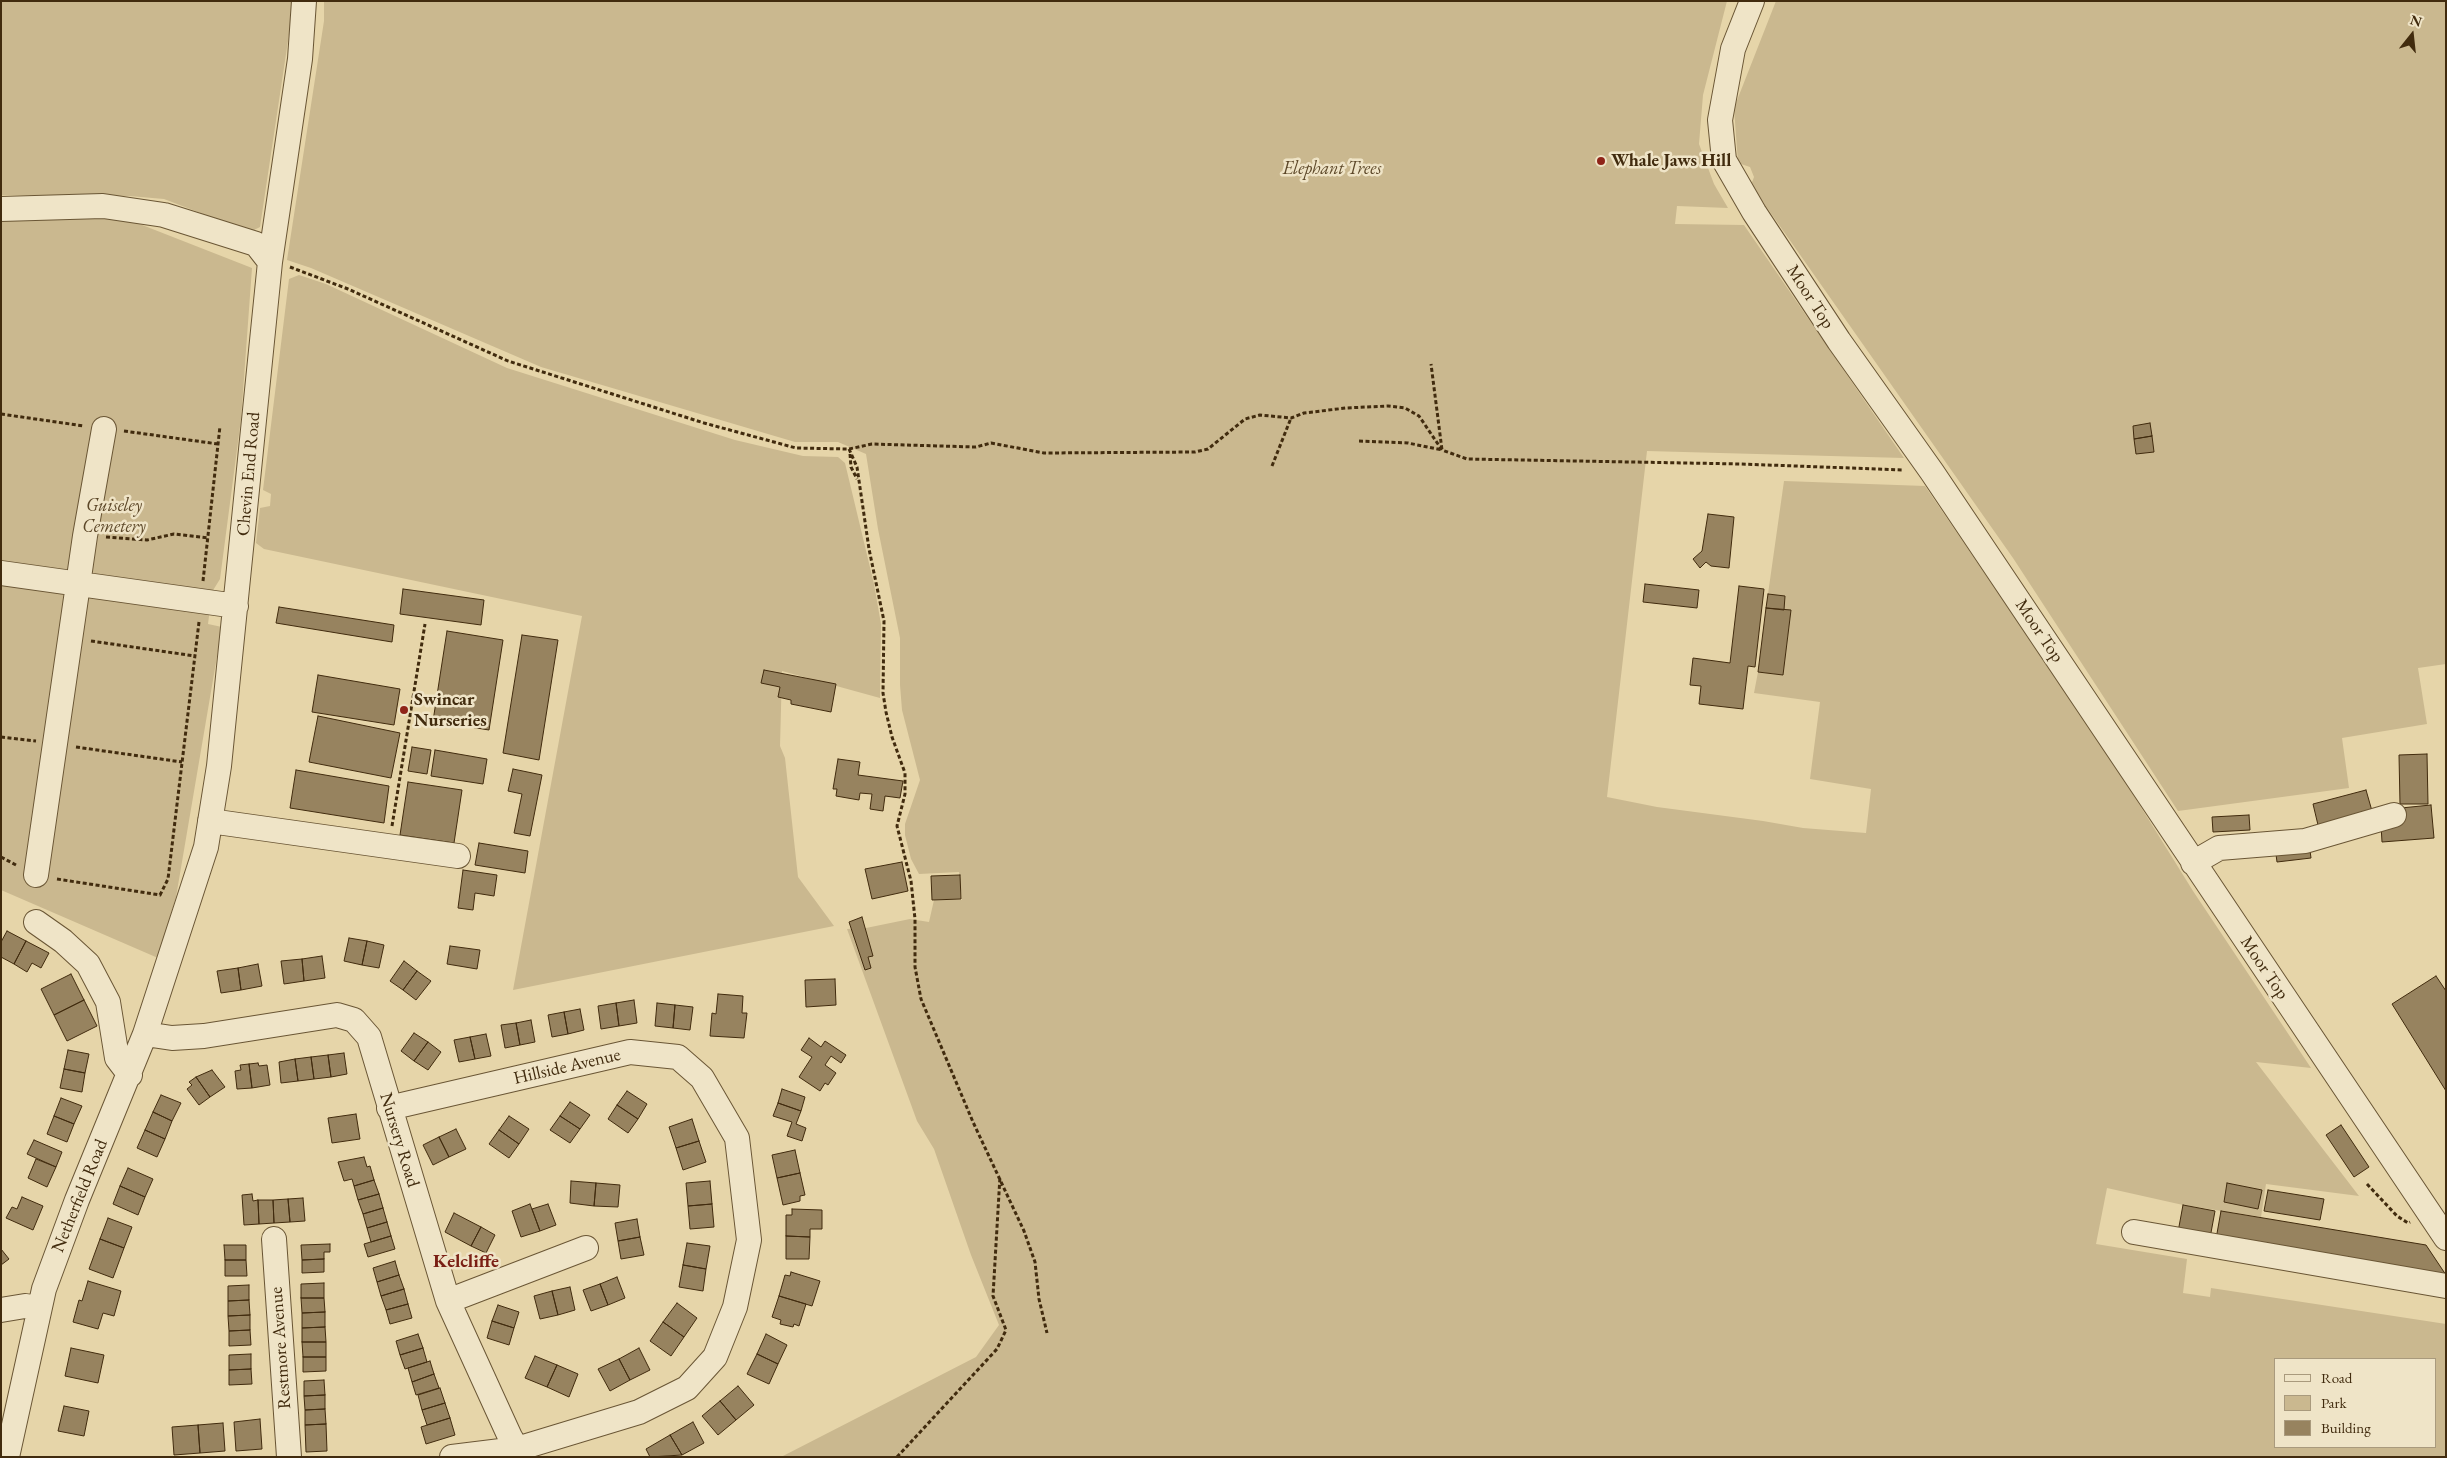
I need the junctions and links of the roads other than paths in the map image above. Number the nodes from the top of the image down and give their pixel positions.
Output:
1 (304, 1) edge
2 (1752, 1) edge
3 (1, 209) edge
4 (270, 262) junction
5 (104, 428) dead end
6 (1, 573) edge
7 (78, 584) junction
8 (236, 606) junction
9 (2394, 815) dead end
10 (210, 821) junction
11 (458, 856) dead end
12 (2193, 863) junction
13 (36, 875) road end
14 (36, 922) dead end
15 (176, 943) joint
16 (146, 1034) junction
17 (130, 1074) junction
18 (389, 1108) junction
19 (2134, 1232) dead end
20 (2446, 1238) edge
21 (274, 1239) dead end
22 (586, 1248) dead end
23 (2446, 1286) edge
24 (448, 1301) junction
25 (39, 1308) junction
26 (1, 1310) edge
27 (520, 1453) edge
28 (10, 1456) edge
29 (289, 1457) edge
30 (452, 1457) edge

1 - 4 street, Chevin End Road
2 - 12 street, Moor Top
3 - 4 street
4 - 8 street, Chevin End Road
5 - 7 street
6 - 7 street
7 - 8 street
7 - 13 street
8 - 10 street, Chevin End Road
9 - 12 street
10 - 11 street
10 - 15 street, Chevin End Road
12 - 20 street, Moor Top
14 - 17 street
15 - 16 street, Netherfield Road
16 - 17 street, Netherfield Road
16 - 18 street, Nursery Road
17 - 25 street, Netherfield Road
18 - 24 street, Nursery Road
18 - 27 street, Hillside Avenue
19 - 23 street
21 - 29 street, Restmore Avenue
22 - 24 street
24 - 27 street, Nursery Road
25 - 26 street
25 - 28 street, Netherfield Road
27 - 30 street, Hillside Avenue

